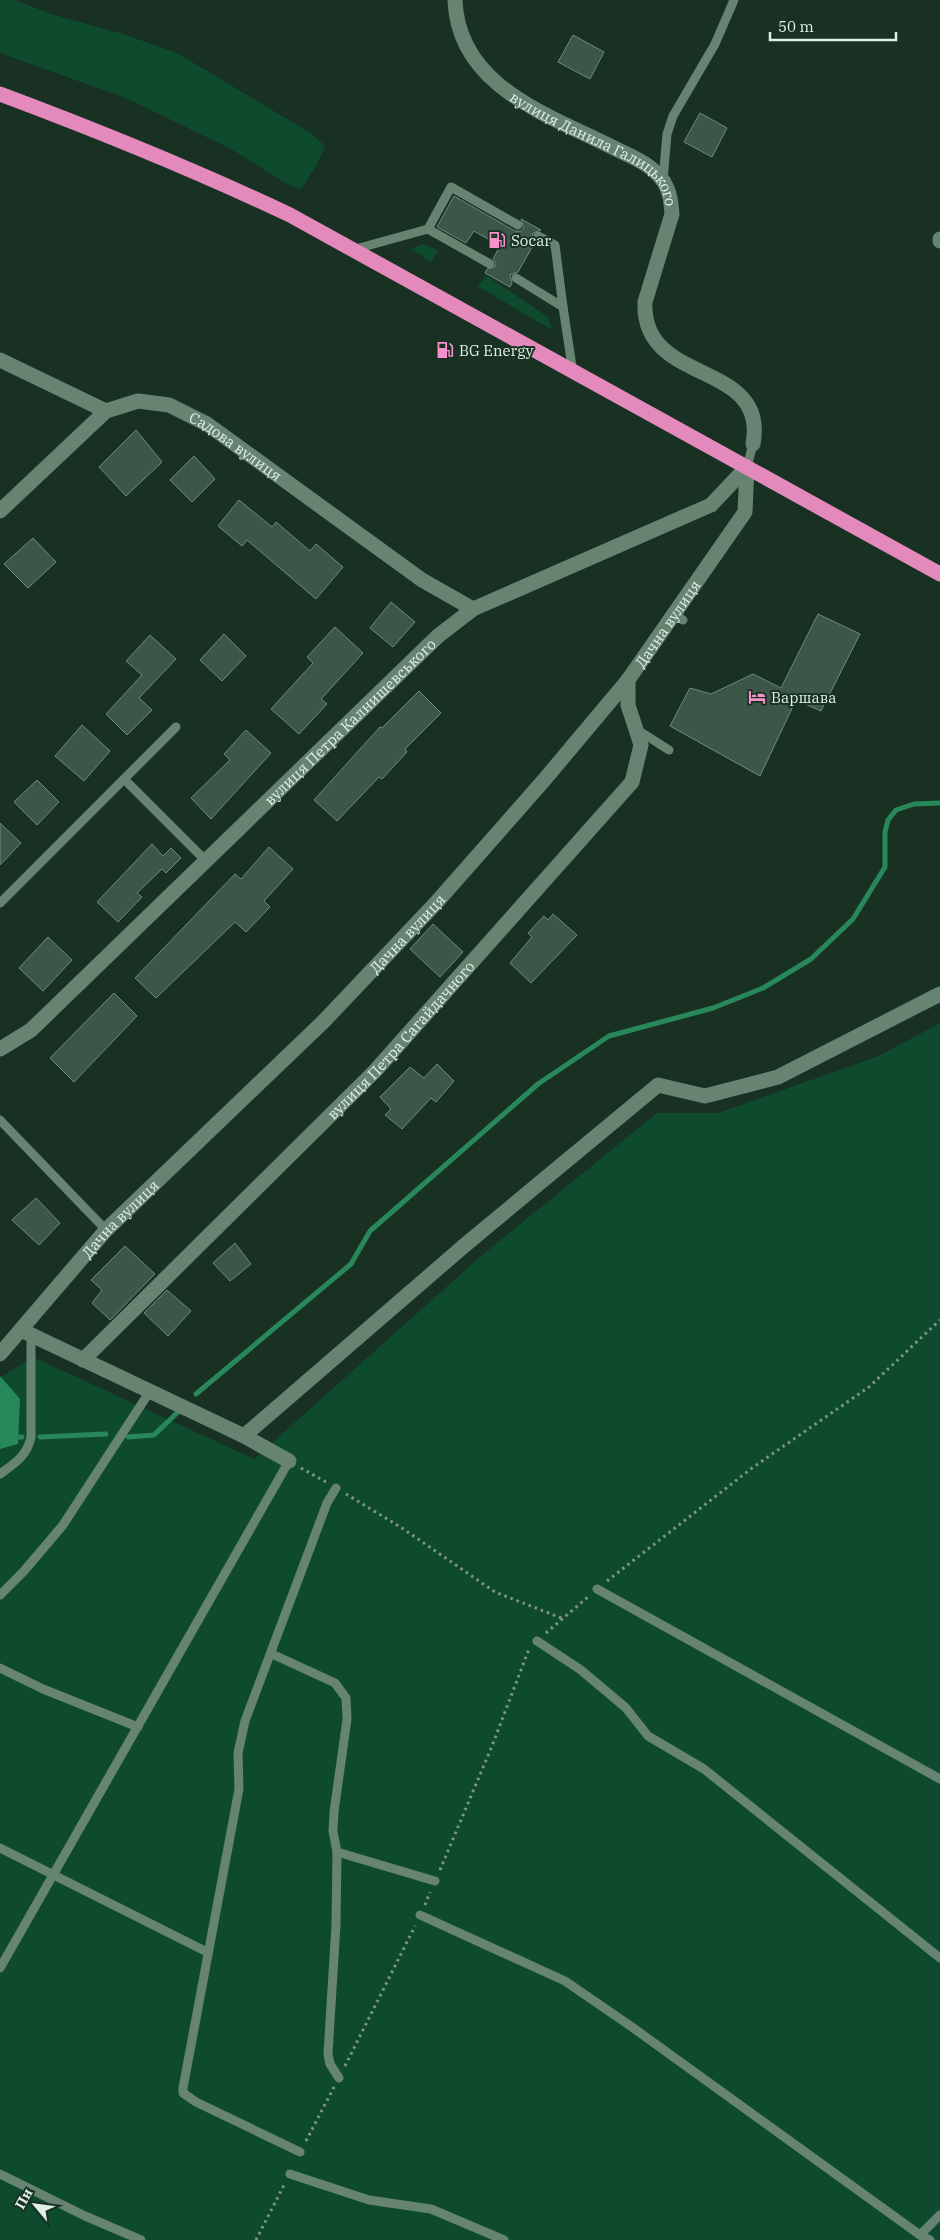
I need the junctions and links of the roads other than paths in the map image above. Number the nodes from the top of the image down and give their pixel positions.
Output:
1 (455, 0) edge
2 (734, 0) edge
3 (0, 94) edge
4 (663, 180) junction
5 (518, 224) dead end
6 (428, 229) junction
7 (538, 236) dead end
8 (351, 250) junction
9 (490, 264) dead end
10 (516, 278) dead end
11 (563, 306) junction
12 (0, 360) edge
13 (573, 373) junction
14 (106, 411) junction
15 (753, 444) joint
16 (747, 467) junction
17 (0, 511) edge
18 (940, 574) edge
19 (473, 608) junction
20 (628, 680) junction
21 (176, 727) dead end
22 (636, 729) junction
23 (669, 750) dead end
24 (124, 779) junction
25 (205, 860) junction
26 (0, 903) edge
27 (940, 994) edge
28 (0, 1049) edge
29 (0, 1120) edge
30 (106, 1230) junction
31 (26, 1332) junction
32 (0, 1354) edge
33 (83, 1360) junction
34 (150, 1391) junction
35 (244, 1436) junction
36 (289, 1461) joint
37 (0, 1474) edge
38 (336, 1488) road end
39 (597, 1589) road end
40 (0, 1595) edge
41 (537, 1641) road end
42 (272, 1654) junction
43 (0, 1668) edge
44 (138, 1728) junction
45 (940, 1779) edge
46 (0, 1848) edge
47 (337, 1852) junction
48 (54, 1875) junction
49 (435, 1882) road end
50 (420, 1915) road end
51 (207, 1952) junction
52 (940, 1958) edge
53 (0, 1968) edge
54 (339, 2078) road end
55 (300, 2152) road end
56 (0, 2174) edge
57 (290, 2174) road end
58 (940, 2215) edge
59 (920, 2235) junction
60 (141, 2240) edge
61 (504, 2240) edge
62 (930, 2240) edge

1 - 4 street, вулиця Данила Галицького
2 - 4 lane
3 - 8 highway
4 - 15 street, вулиця Данила Галицького
5 - 6 lane
6 - 8 lane
6 - 9 lane
7 - 11 lane
8 - 13 highway
10 - 11 lane
11 - 13 lane
12 - 14 street
13 - 16 highway
14 - 17 street, Садова вулиця
14 - 19 street, Садова вулиця
15 - 16 lane
16 - 18 highway
16 - 19 street, вулиця Петра Калнишевського
16 - 20 street, Дачна вулиця
19 - 25 street, вулиця Петра Калнишевського
20 - 22 street, вулиця Петра Сагайдачного
20 - 30 street, Дачна вулиця
21 - 24 lane
22 - 23 lane
22 - 33 street, вулиця Петра Сагайдачного
24 - 25 lane
24 - 26 lane
25 - 28 street, вулиця Петра Калнишевського
27 - 35 street
29 - 30 lane
30 - 31 street, Дачна вулиця
31 - 32 street, Дачна вулиця
31 - 33 street
31 - 37 lane
33 - 34 street
34 - 35 street
34 - 40 lane
35 - 36 street
36 - 44 lane
38 - 42 lane
39 - 45 lane
41 - 52 lane
42 - 47 lane
42 - 51 lane
43 - 44 lane
44 - 48 lane
46 - 48 lane
47 - 49 lane
47 - 54 lane
48 - 51 lane
48 - 53 lane
50 - 59 lane
51 - 55 lane
56 - 60 lane
57 - 61 lane
58 - 59 lane
59 - 62 lane

